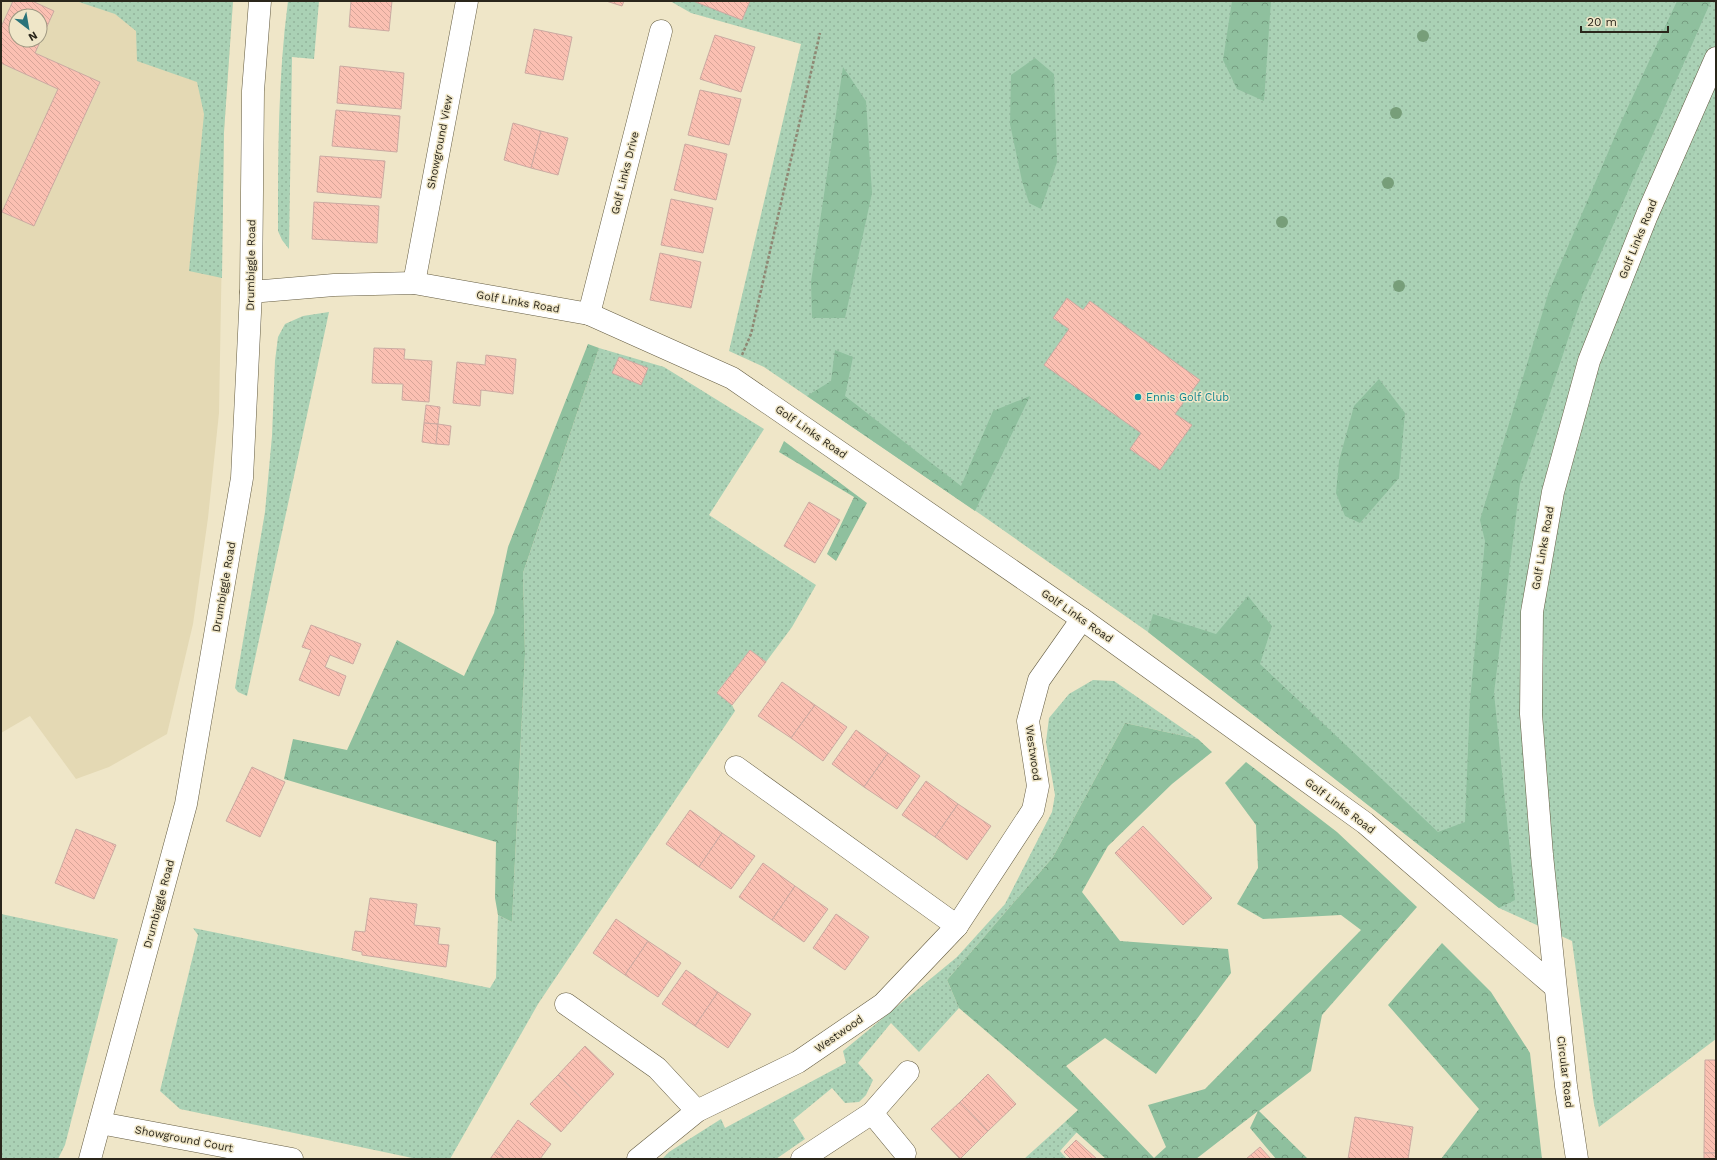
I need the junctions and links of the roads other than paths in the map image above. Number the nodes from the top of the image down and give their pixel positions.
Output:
1 (260, 1) edge
2 (467, 1) edge
3 (661, 31) dead end
4 (1716, 58) edge
5 (414, 283) junction
6 (251, 292) junction
7 (589, 314) junction
8 (1082, 619) junction
9 (736, 767) dead end
10 (957, 926) junction
11 (1554, 986) junction
12 (566, 1004) dead end
13 (908, 1072) dead end
14 (697, 1111) junction
15 (872, 1113) junction
16 (100, 1123) junction
17 (905, 1153) dead end
18 (90, 1159) edge
19 (292, 1159) edge
20 (638, 1159) edge
21 (802, 1159) edge
22 (1577, 1159) edge

1 - 6 street, Drumbiggle Road
2 - 5 street, Showground View
3 - 7 street, Golf Links Drive
4 - 11 street, Golf Links Road
5 - 6 street, Golf Links Road
5 - 7 street, Golf Links Road
6 - 16 street, Drumbiggle Road
7 - 8 street, Golf Links Road
8 - 10 street, Westwood
8 - 11 street, Golf Links Road
9 - 10 street
10 - 14 street, Westwood
11 - 22 street, Circular Road
12 - 14 street
13 - 15 street
14 - 20 street, Westwood
15 - 17 street
15 - 21 street
16 - 18 street, Drumbiggle Road
16 - 19 street, Showground Court

